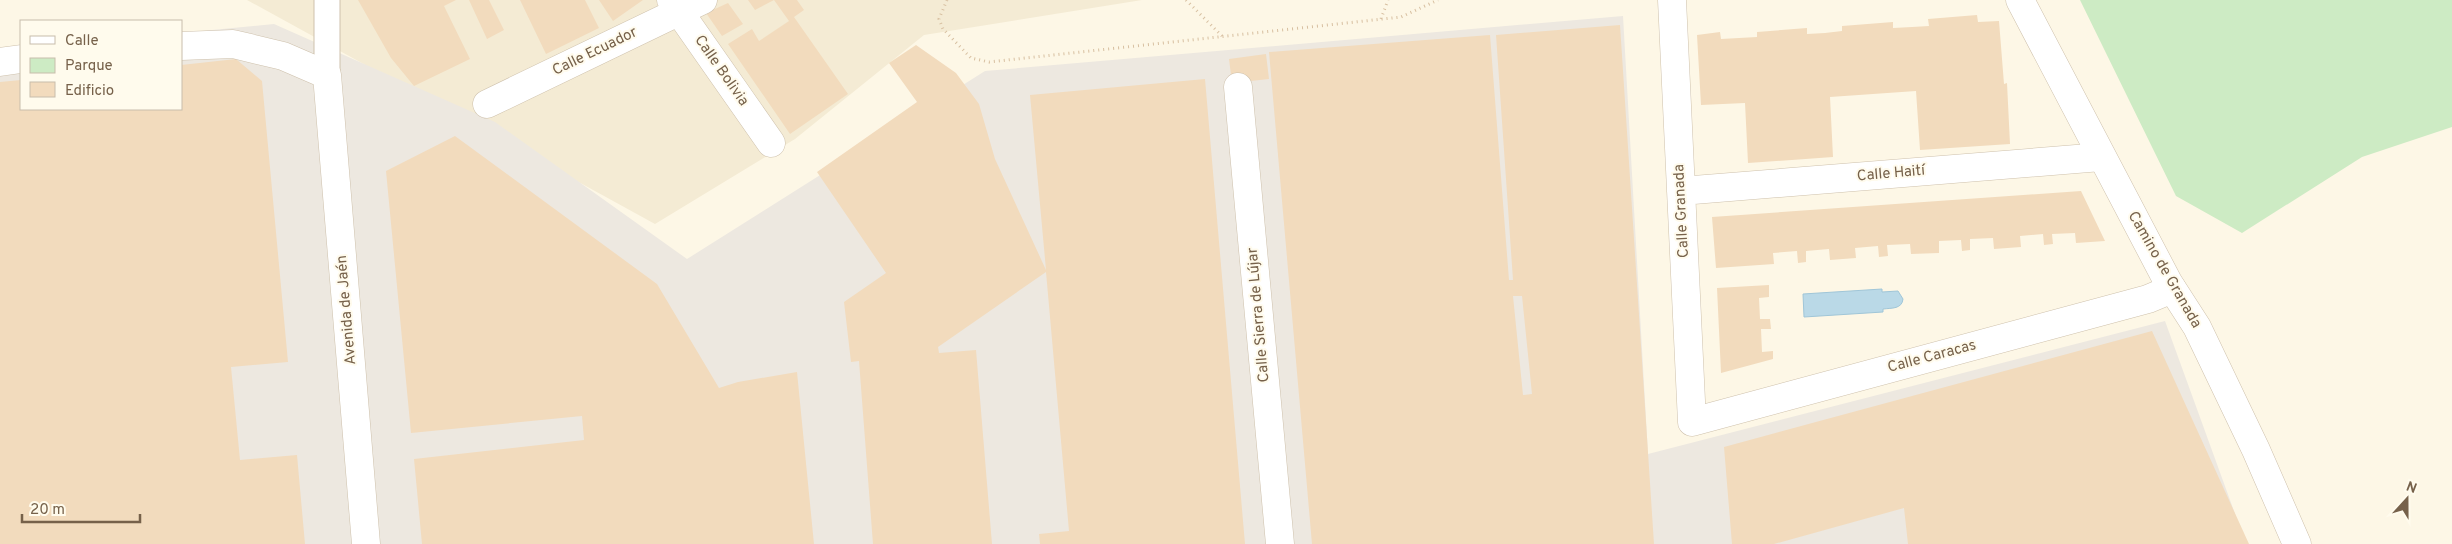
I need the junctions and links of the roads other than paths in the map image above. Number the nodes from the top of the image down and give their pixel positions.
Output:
1 (327, 0) edge
2 (1676, 0) edge
3 (2020, 0) edge
4 (684, 4) edge
5 (182, 46) edge
6 (20, 59) edge
7 (0, 62) edge
8 (327, 75) junction
9 (1238, 87) dead end
10 (487, 104) dead end
11 (771, 143) dead end
12 (2101, 157) junction
13 (1681, 191) junction
14 (2172, 289) junction
15 (1692, 422) joint
16 (366, 544) edge
17 (1280, 544) edge
18 (2298, 544) edge

1 - 8 street
2 - 13 street, Calle Granada
3 - 12 street, Camino de Granada
4 - 10 street, Calle Ecuador
4 - 11 street, Calle Bolivia
5 - 8 street
6 - 7 street
8 - 16 street, Avenida de Jaén
9 - 17 street, Calle Sierra de Lújar
12 - 13 street, Calle Haití
12 - 14 street, Camino de Granada
13 - 15 street, Calle Granada
14 - 15 street, Calle Caracas
14 - 18 street, Camino de Granada

